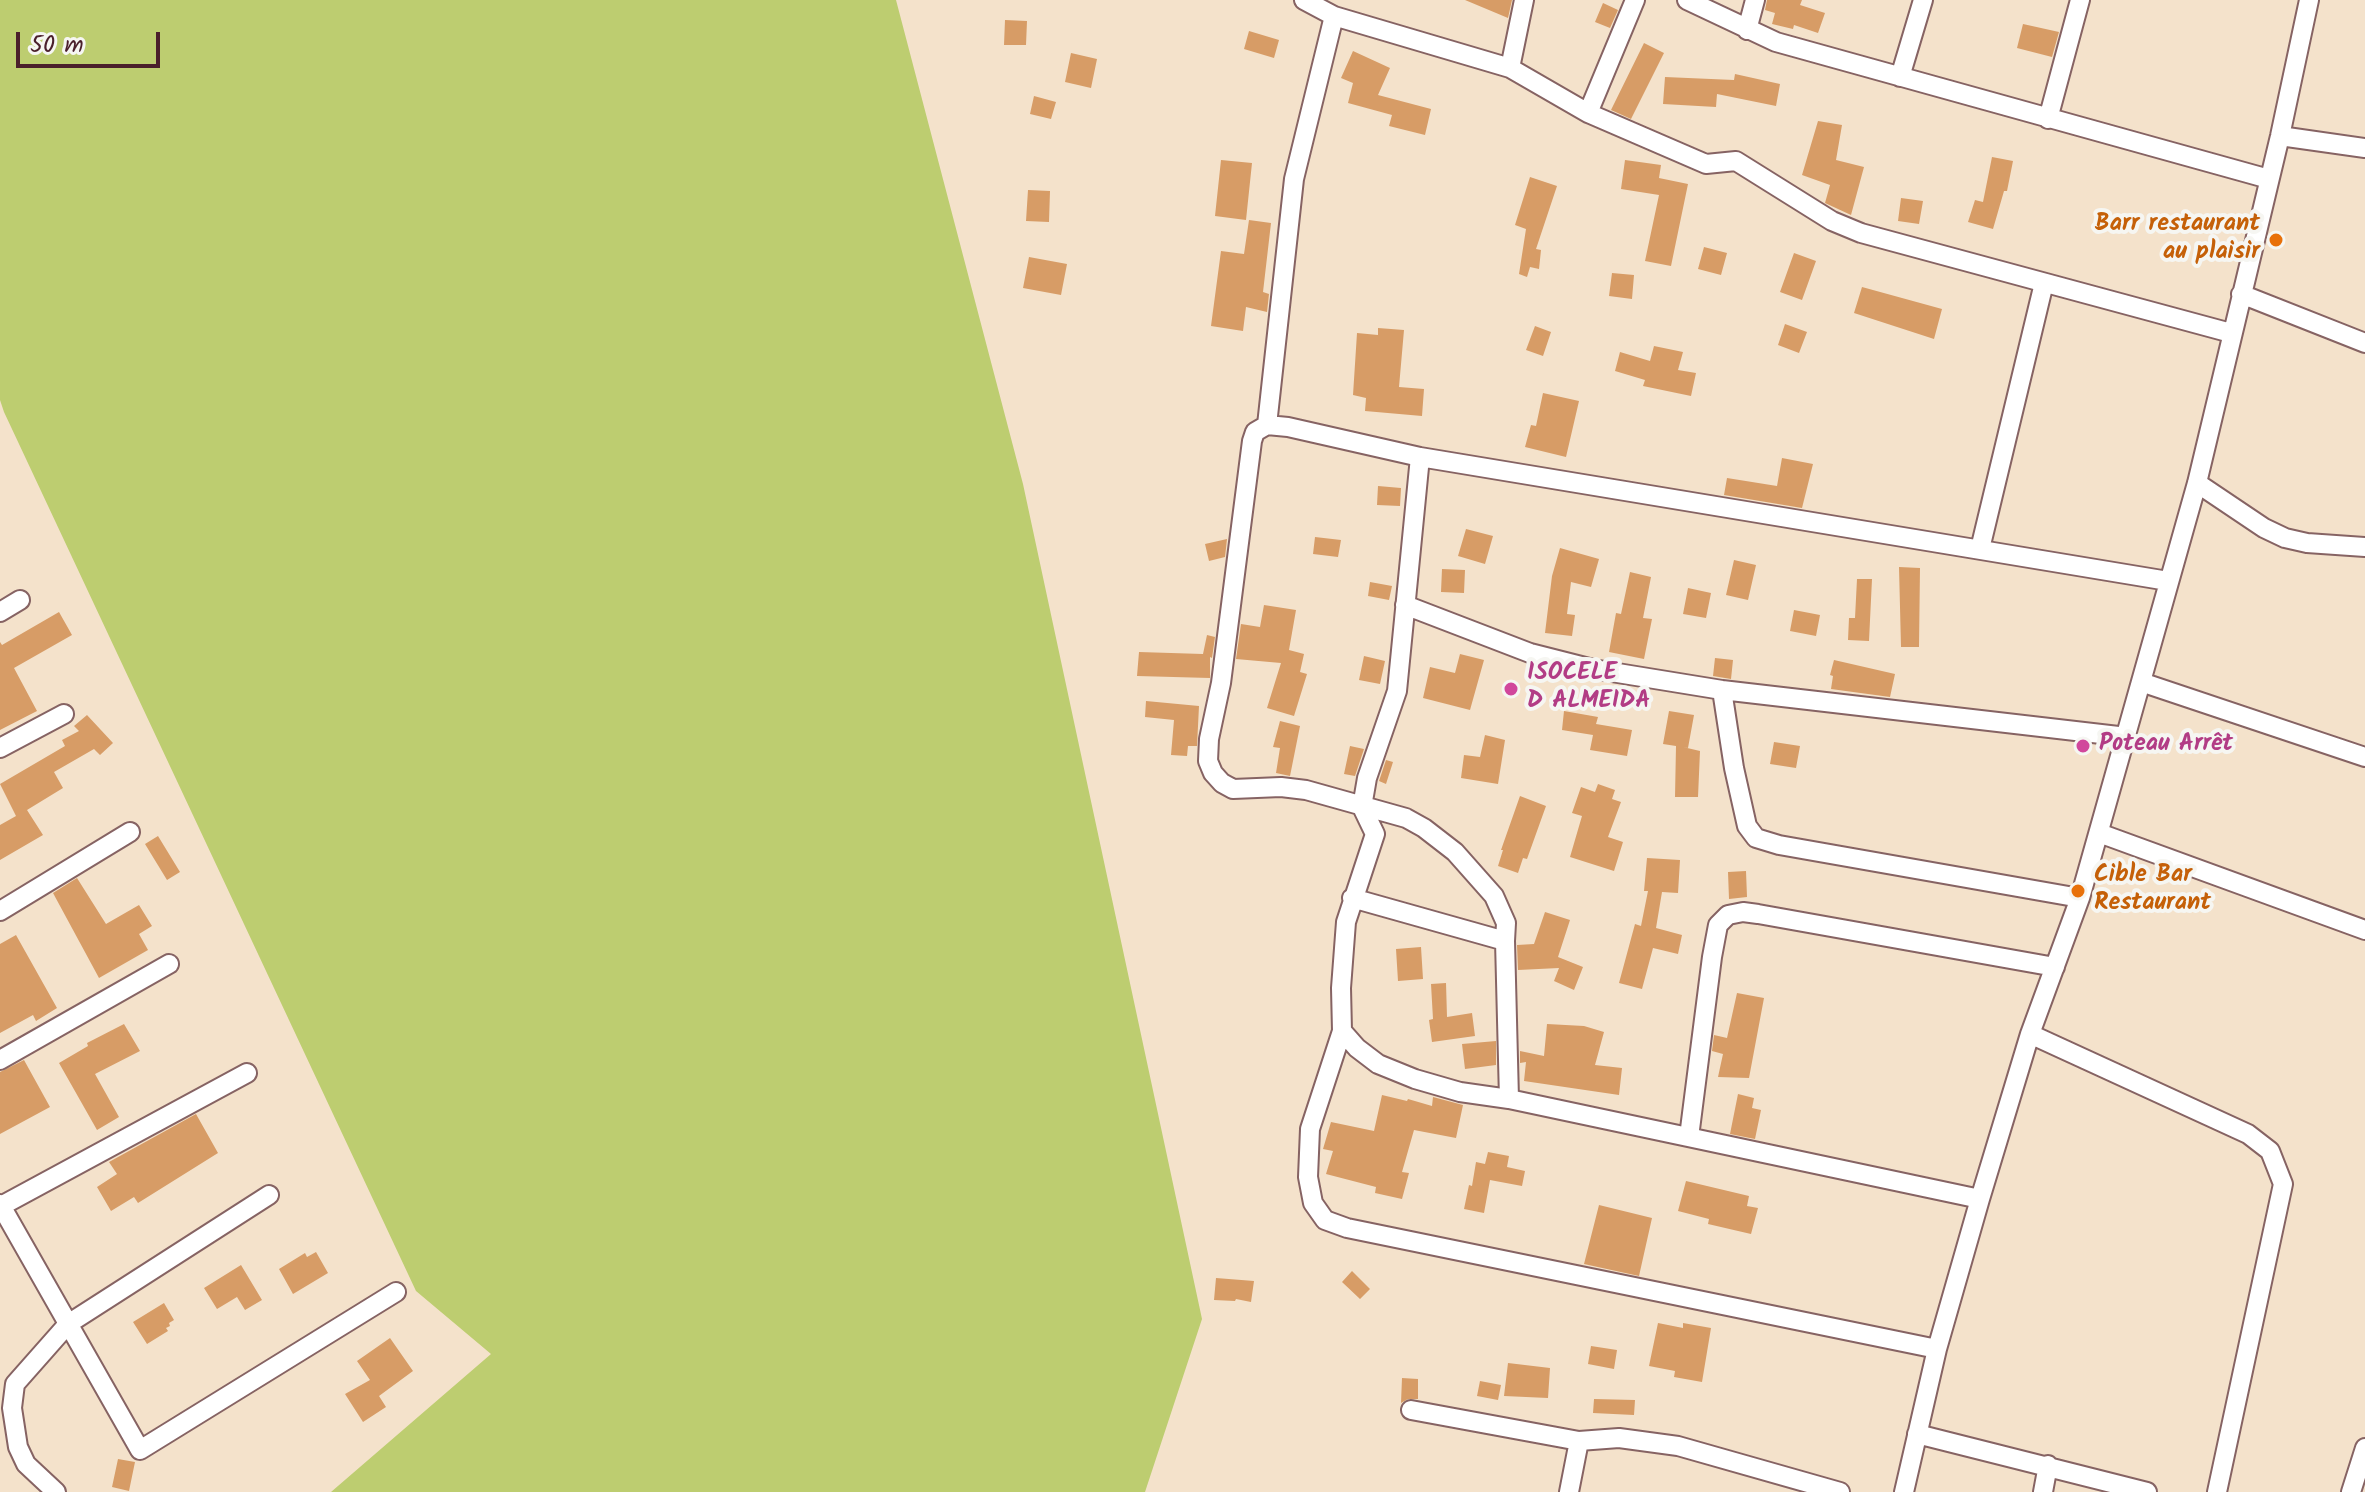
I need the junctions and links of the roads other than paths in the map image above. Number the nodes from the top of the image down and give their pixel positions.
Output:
1 (1304, 0) edge
2 (1524, 0) edge
3 (1635, 0) edge
4 (1687, 0) edge
5 (1755, 0) edge
6 (1923, 0) edge
7 (2080, 0) edge
8 (2309, 0) edge
9 (1334, 16) junction
10 (1747, 30) junction
11 (1510, 68) junction
12 (1900, 77) junction
13 (1588, 113) junction
14 (2048, 119) junction
15 (2280, 136) junction
16 (2365, 148) edge
17 (2269, 179) junction
18 (2044, 283) junction
19 (2241, 294) junction
20 (2231, 333) junction
21 (2365, 343) edge
22 (1267, 425) junction
23 (1420, 457) junction
24 (2197, 483) junction
25 (2365, 547) edge
26 (1980, 549) junction
27 (2168, 581) junction
28 (20, 600) dead end
29 (1405, 605) junction
30 (0, 612) edge
31 (2141, 682) junction
32 (1722, 690) junction
33 (64, 714) dead end
34 (2127, 737) junction
35 (0, 748) edge
36 (2365, 757) edge
37 (1362, 807) junction
38 (130, 832) dead end
39 (2099, 833) junction
40 (1352, 898) junction
41 (2080, 898) junction
42 (0, 911) edge
43 (2365, 930) edge
44 (1505, 941) junction
45 (169, 964) dead end
46 (2055, 967) junction
47 (1342, 1031) junction
48 (2030, 1034) junction
49 (0, 1060) edge
50 (247, 1073) dead end
51 (1509, 1099) junction
52 (1689, 1137) junction
53 (269, 1195) dead end
54 (1980, 1199) junction
55 (0, 1205) edge
56 (396, 1292) dead end
57 (68, 1324) junction
58 (1937, 1349) junction
59 (1411, 1410) dead end
60 (7, 1427) edge
61 (1917, 1434) junction
62 (1579, 1441) junction
63 (2365, 1448) edge
64 (2048, 1465) junction
65 (56, 1492) edge
66 (1569, 1492) edge
67 (1840, 1492) edge
68 (1904, 1492) edge
69 (2043, 1492) edge
70 (2147, 1492) edge
71 (2217, 1492) edge
72 (2351, 1492) edge

1 - 9 street
2 - 11 street
3 - 13 street
4 - 10 street
5 - 10 street
6 - 12 street
7 - 14 street
8 - 15 street
9 - 11 street
9 - 22 street
10 - 12 street
11 - 13 street
12 - 14 street
13 - 18 street
14 - 17 street
15 - 16 street
15 - 17 street
17 - 19 street
18 - 20 street
18 - 26 street
19 - 20 street
19 - 21 street
20 - 24 street
22 - 23 street
22 - 37 street
23 - 26 street
23 - 29 street
24 - 25 street
24 - 27 street
26 - 27 street
27 - 31 street
28 - 30 street
29 - 32 street
29 - 37 street
31 - 34 street
31 - 36 street
32 - 34 street
32 - 41 street
33 - 35 street
34 - 39 street
37 - 40 street
37 - 44 street
38 - 42 street
39 - 41 street
39 - 43 street
40 - 44 street
40 - 47 street
41 - 46 street
44 - 51 street
45 - 49 street
46 - 48 street
46 - 52 street
47 - 51 street
47 - 58 street
48 - 54 street
48 - 71 street
50 - 55 street
51 - 52 street
52 - 54 street
53 - 57 street
54 - 58 street
55 - 57 street
56 - 57 street
57 - 60 street
58 - 61 street
59 - 62 street
60 - 65 street
61 - 64 street
61 - 68 street
62 - 66 street
62 - 67 street
63 - 72 street
64 - 69 street
64 - 70 street

